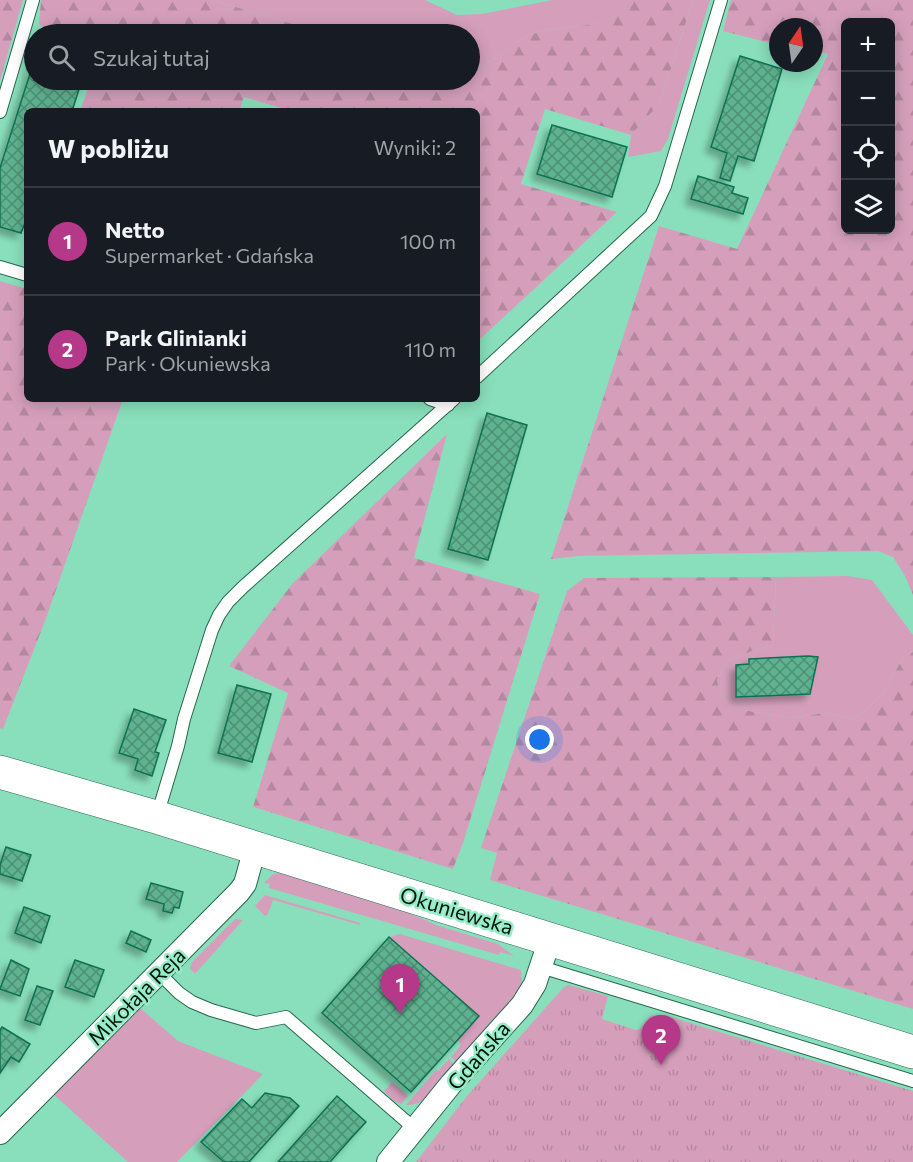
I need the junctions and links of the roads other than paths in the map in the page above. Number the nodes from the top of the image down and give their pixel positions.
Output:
1 (33, 0) edge
2 (721, 0) edge
3 (26, 24) edge
4 (24, 31) edge
5 (0, 112) edge
6 (0, 267) edge
7 (24, 274) edge
8 (480, 374) edge
9 (451, 402) edge
10 (0, 772) edge
11 (156, 817) junction
12 (255, 848) junction
13 (545, 953) junction
14 (159, 973) junction
15 (913, 1052) edge
16 (913, 1081) edge
17 (415, 1129) junction
18 (0, 1132) edge
19 (388, 1162) edge

1 - 3 lane
2 - 8 lane
4 - 5 lane
6 - 7 lane
9 - 11 lane
10 - 11 main road, Okuniewska
11 - 12 main road, Okuniewska
12 - 13 main road, Okuniewska
12 - 14 street, Mikołaja Reja
13 - 15 main road, Okuniewska
13 - 16 lane
13 - 17 street, Gdańska
14 - 17 lane
14 - 18 street, Mikołaja Reja
17 - 19 street, Gdańska

